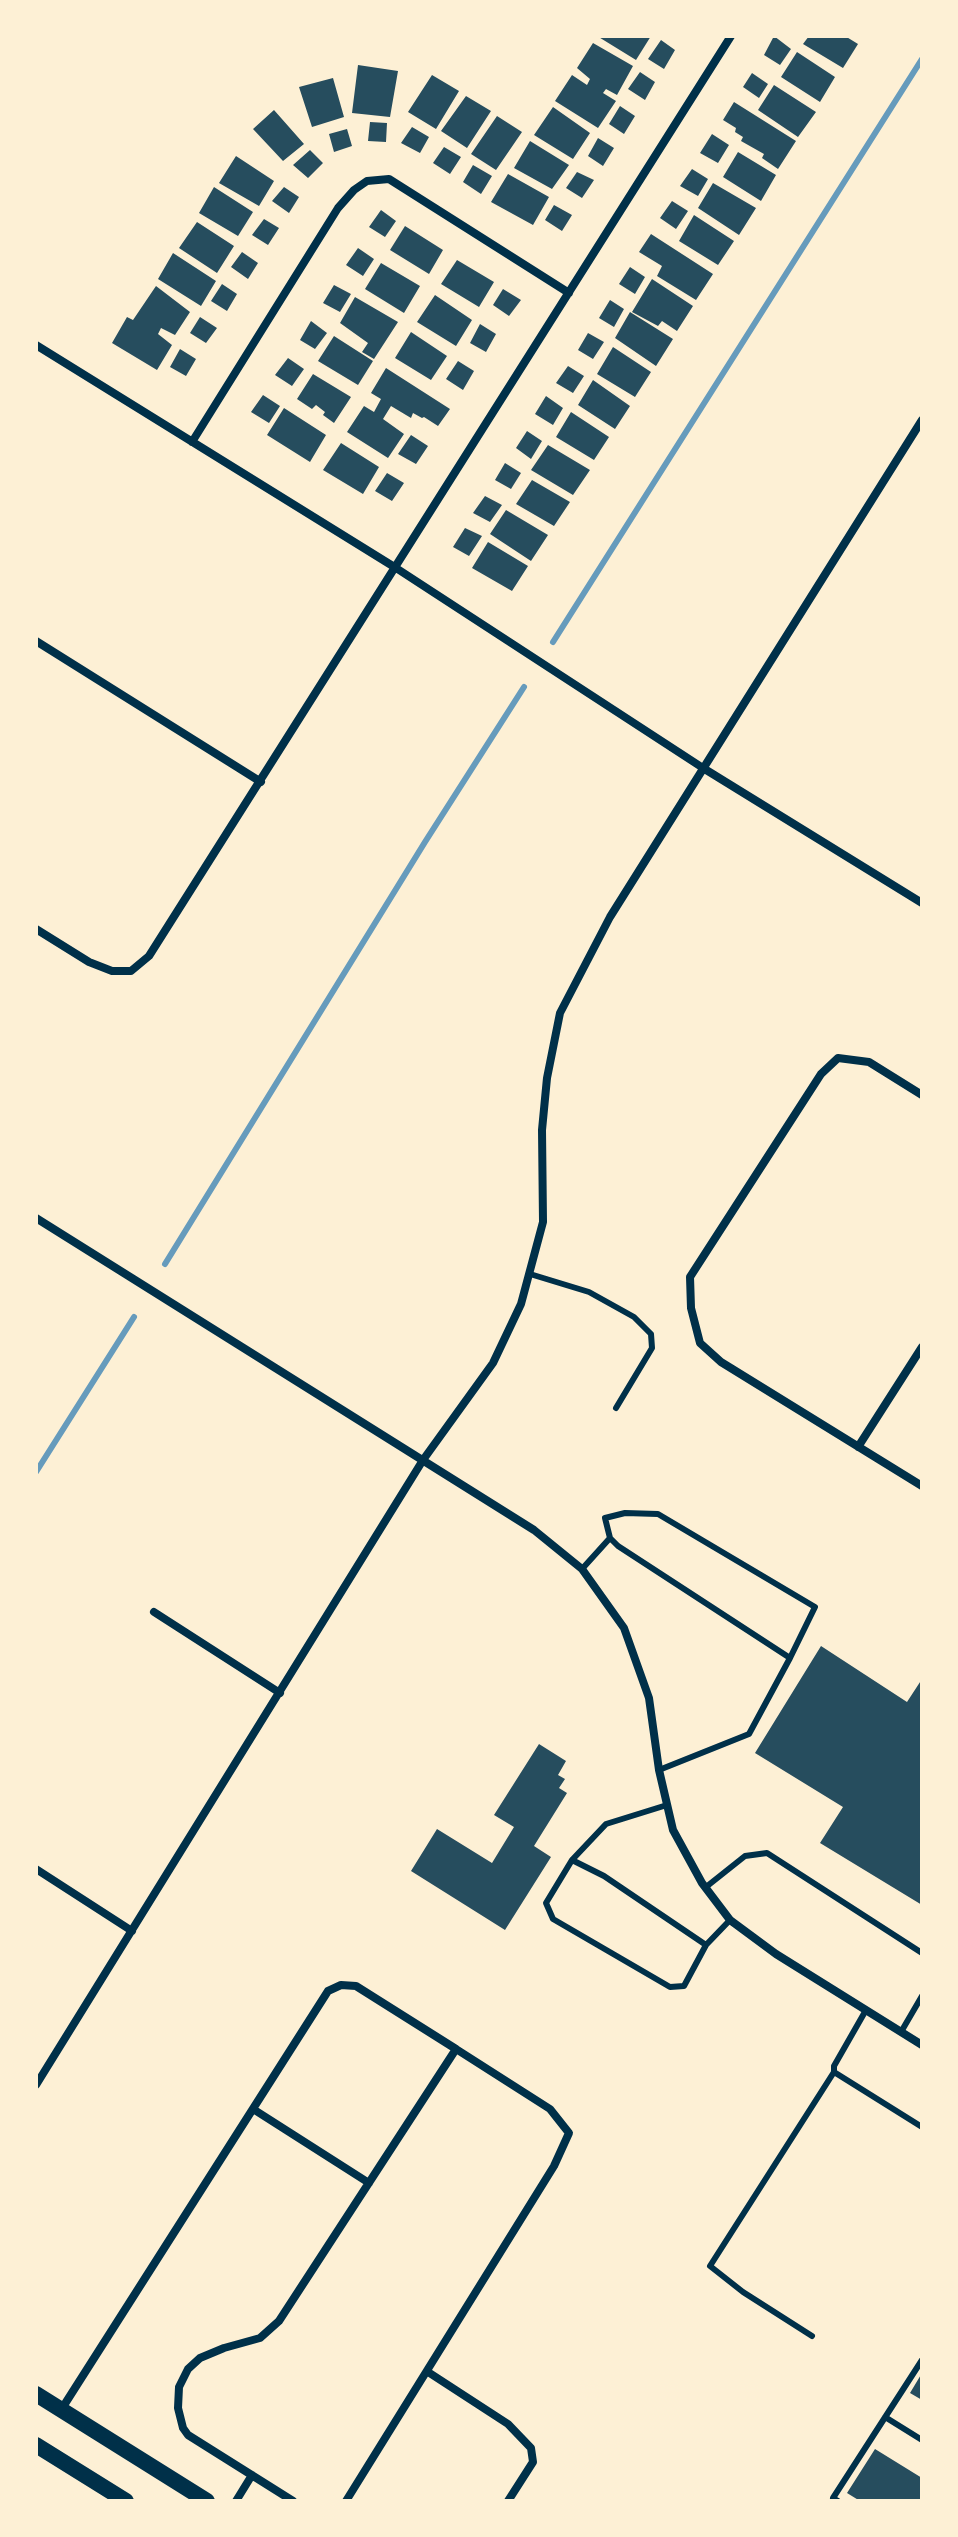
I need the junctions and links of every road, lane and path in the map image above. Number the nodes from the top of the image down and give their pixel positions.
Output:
1 (731, 36) edge
2 (569, 293) junction
3 (36, 345) edge
4 (922, 420) edge
5 (192, 442) junction
6 (396, 568) junction
7 (36, 641) edge
8 (703, 768) junction
9 (261, 782) junction
10 (922, 903) edge
11 (36, 929) edge
12 (922, 1095) edge
13 (36, 1218) edge
14 (530, 1274) junction
15 (922, 1347) edge
16 (616, 1408) dead end
17 (858, 1447) junction
18 (423, 1460) junction
19 (922, 1486) edge
20 (610, 1538) junction
21 (582, 1569) junction
22 (154, 1612) dead end
23 (790, 1658) junction
24 (280, 1693) junction
25 (659, 1770) junction
26 (667, 1805) junction
27 (572, 1860) junction
28 (36, 1869) edge
29 (706, 1887) junction
30 (730, 1920) junction
31 (132, 1931) junction
32 (706, 1945) junction
33 (922, 1953) edge
34 (922, 1996) edge
35 (866, 2010) junction
36 (901, 2032) junction
37 (922, 2045) edge
38 (456, 2049) junction
39 (834, 2072) junction
40 (36, 2085) edge
41 (253, 2109) junction
42 (922, 2127) edge
43 (369, 2183) junction
44 (812, 2336) dead end
45 (922, 2360) edge
46 (428, 2372) junction
47 (36, 2394) edge
48 (61, 2410) junction
49 (885, 2417) junction
50 (922, 2440) edge
51 (36, 2445) edge
52 (252, 2475) junction
53 (126, 2501) edge
54 (207, 2501) edge
55 (236, 2501) edge
56 (293, 2501) edge
57 (346, 2501) edge
58 (508, 2501) edge
59 (838, 2501) edge

1 - 2 street
2 - 5 street
2 - 6 street
3 - 5 street
4 - 8 street
5 - 6 street
6 - 8 street
6 - 9 street
7 - 9 street
8 - 10 street
8 - 14 street
9 - 11 street
12 - 17 street
13 - 18 street
14 - 16 lane
14 - 18 street
15 - 17 street
17 - 19 street
18 - 21 street
18 - 24 street
20 - 21 lane
20 - 23 lane
20 - 23 lane
21 - 25 street
22 - 24 street
23 - 25 lane
24 - 31 street
25 - 26 street
26 - 27 lane
26 - 29 street
27 - 32 lane
27 - 32 lane
28 - 31 street
29 - 30 street
29 - 33 lane
30 - 32 lane
30 - 35 street
31 - 40 street
34 - 36 lane
35 - 36 street
35 - 39 lane
36 - 37 street
38 - 41 street
38 - 43 street
38 - 46 street
39 - 42 lane
39 - 44 lane
41 - 43 street
41 - 48 street
43 - 52 street
45 - 49 lane
46 - 57 street
46 - 58 street
47 - 48 main road
48 - 54 main road
49 - 50 lane
49 - 59 lane
51 - 53 main road
52 - 55 street
52 - 56 street

